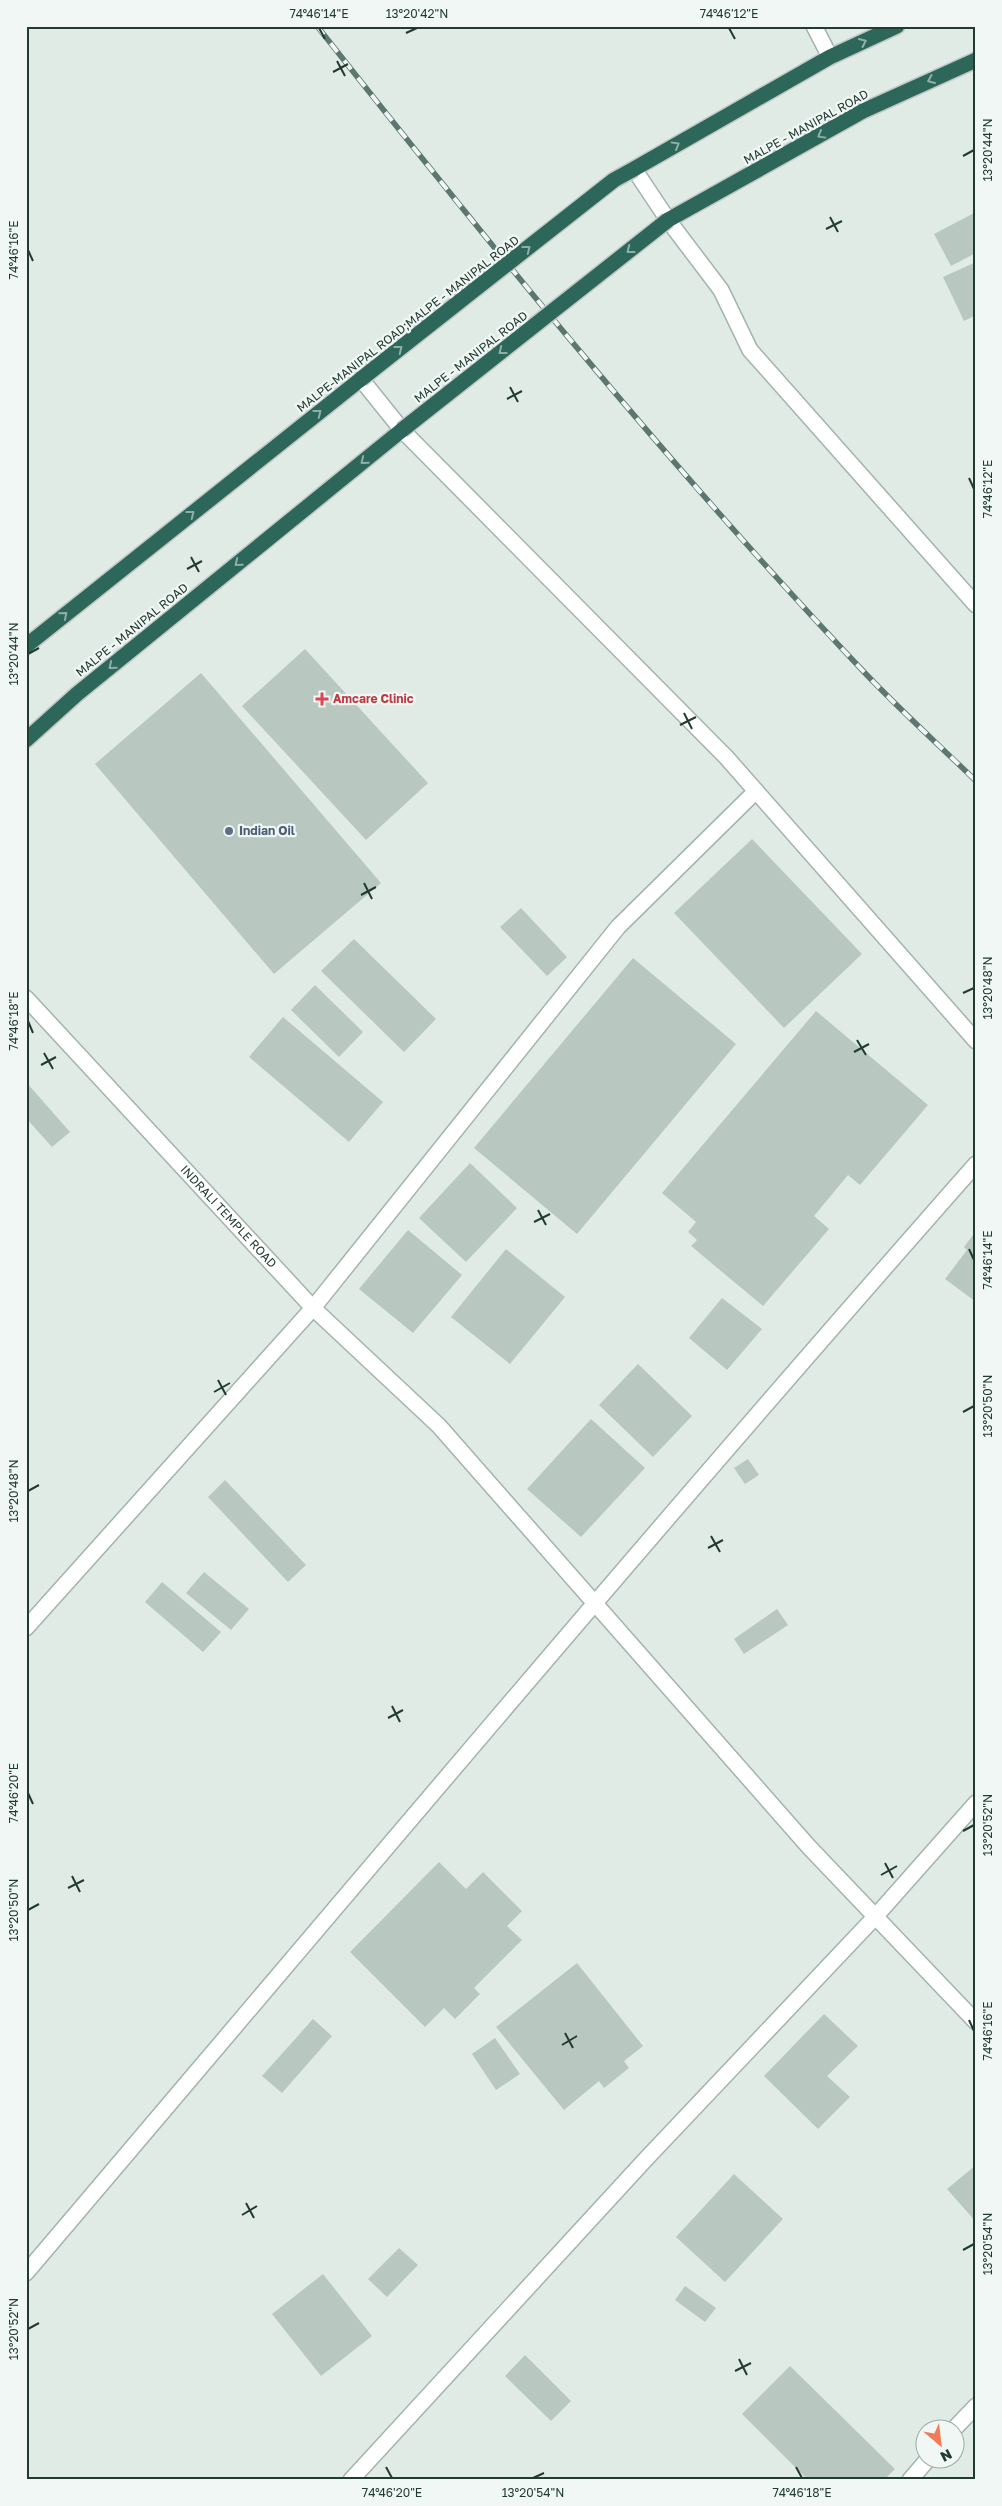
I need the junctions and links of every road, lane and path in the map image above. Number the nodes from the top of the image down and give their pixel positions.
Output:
1 (814, 26) edge
2 (897, 26) edge
3 (830, 57) junction
4 (976, 60) edge
5 (634, 169) junction
6 (668, 220) junction
7 (361, 379) junction
8 (402, 430) junction
9 (976, 605) edge
10 (26, 646) edge
11 (26, 740) edge
12 (756, 791) junction
13 (26, 998) edge
14 (976, 1041) edge
15 (976, 1164) edge
16 (312, 1308) junction
17 (594, 1603) junction
18 (26, 1628) edge
19 (976, 1803) edge
20 (876, 1917) junction
21 (976, 2022) edge
22 (26, 2273) edge
23 (976, 2406) edge
24 (964, 2419) edge
25 (920, 2468) edge
26 (351, 2480) edge
27 (910, 2480) edge

1 - 3 street
3 -> 2 highway
5 -> 3 highway, MALPE-MANIPAL ROAD;MALPE - MANIPAL ROAD
4 -> 6 highway, MALPE - MANIPAL ROAD
5 - 6 street
7 -> 5 highway, MALPE-MANIPAL ROAD;MALPE - MANIPAL ROAD, bridge
6 -> 8 highway, MALPE - MANIPAL ROAD, bridge
6 - 9 street
7 - 8 street
10 -> 7 highway, MALPE-MANIPAL ROAD;MALPE - MANIPAL ROAD
8 -> 11 highway, MALPE - MANIPAL ROAD
8 - 12 street
12 - 14 street
12 - 16 street
13 - 16 street, INDRALI TEMPLE ROAD
15 - 17 street
16 - 17 street, INDRALI TEMPLE ROAD
16 - 18 street
17 - 20 street, INDRALI TEMPLE ROAD
17 - 22 street
19 - 20 street
20 - 21 street, INDRALI TEMPLE ROAD
20 - 26 street
23 - 24 street
25 - 27 street

